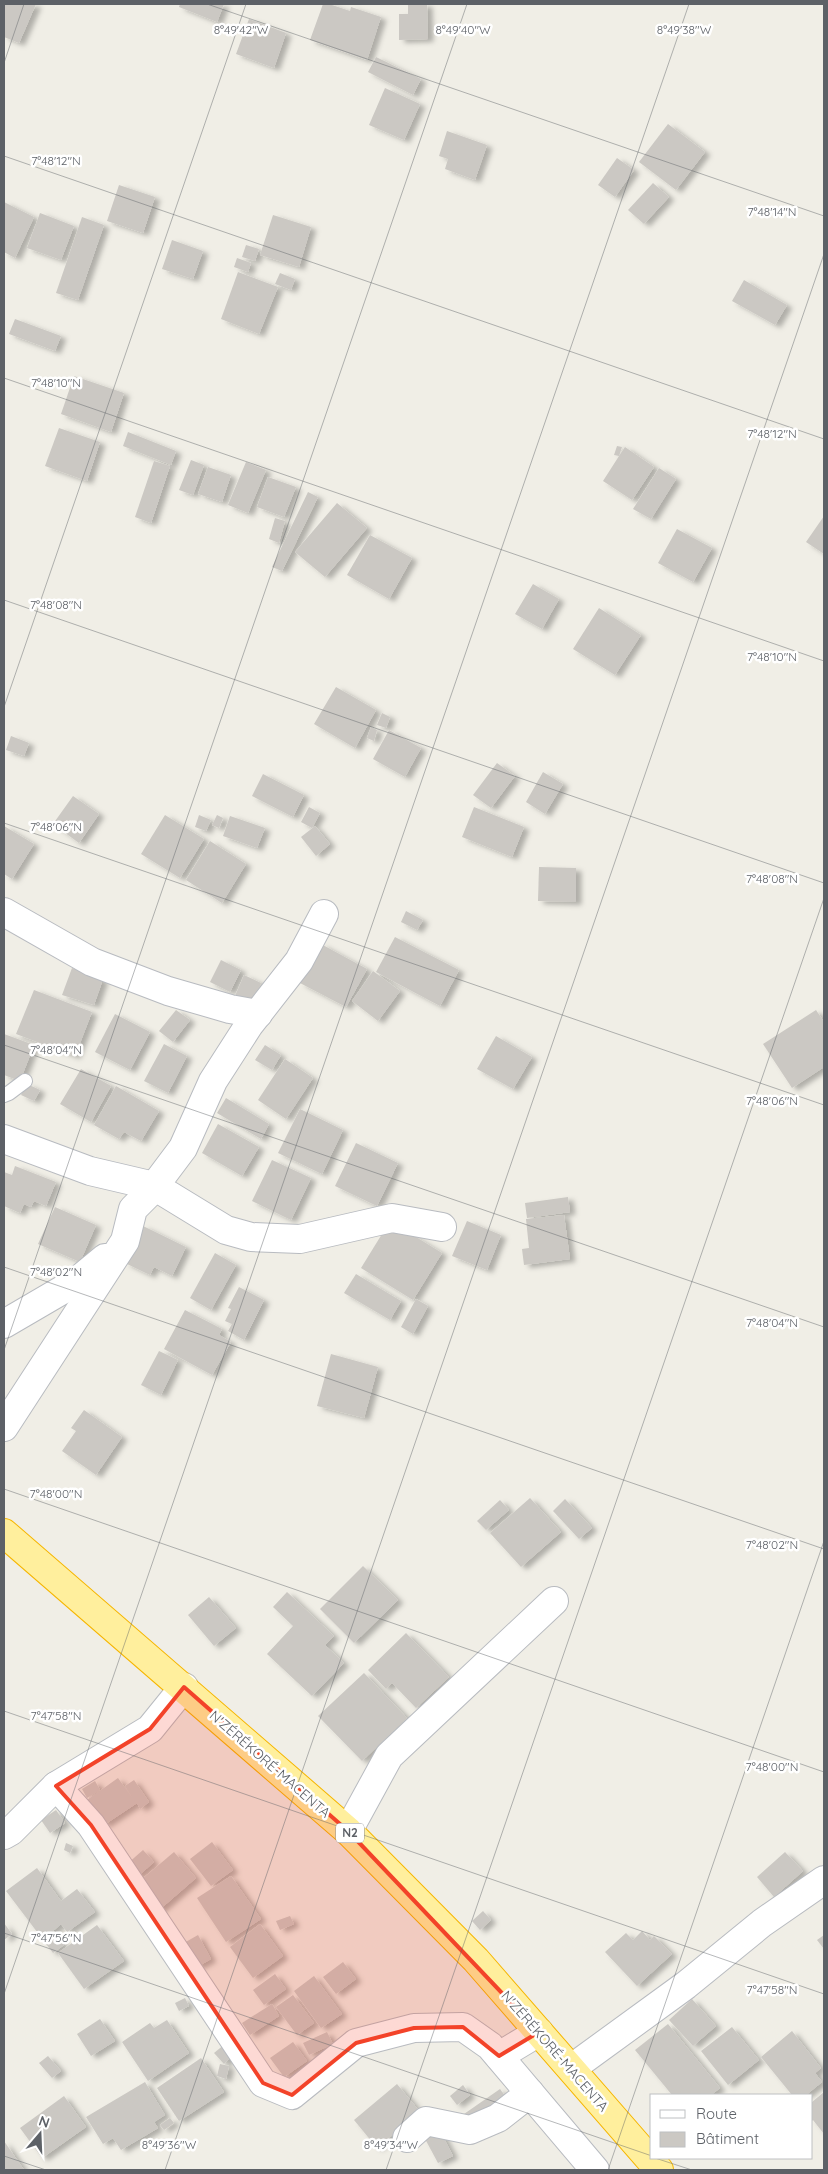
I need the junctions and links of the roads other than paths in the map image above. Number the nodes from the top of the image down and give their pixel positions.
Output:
1 (4, 912) edge
2 (324, 914) dead end
3 (258, 1014) junction
4 (25, 1081) dead end
5 (4, 1095) edge
6 (4, 1138) edge
7 (154, 1186) junction
8 (442, 1227) dead end
9 (125, 1241) junction
10 (4, 1324) edge
11 (4, 1427) edge
12 (4, 1533) edge
13 (554, 1601) dead end
14 (184, 1687) junction
15 (56, 1786) junction
16 (348, 1831) junction
17 (4, 1835) edge
18 (824, 1880) edge
19 (540, 2032) junction
20 (499, 2056) junction
21 (572, 2068) junction
22 (530, 2093) junction
23 (407, 2138) dead end
24 (595, 2170) edge
25 (659, 2170) edge

1 - 3 street
2 - 3 street
3 - 7 street
4 - 5 lane
6 - 7 street
7 - 8 street
7 - 9 street
9 - 10 street
9 - 11 street
12 - 14 highway, N'ZÉRÉKORÉ-MACENTA / N2
13 - 16 street
14 - 15 street
14 - 16 highway, N'ZÉRÉKORÉ-MACENTA / N2
15 - 17 street
15 - 20 street
16 - 19 highway, N'ZÉRÉKORÉ-MACENTA / N2
18 - 21 street
19 - 20 street
19 - 21 highway, N'ZÉRÉKORÉ-MACENTA / N2
20 - 22 street
21 - 25 highway, N'ZÉRÉKORÉ-MACENTA / N2
22 - 23 street
22 - 24 street

